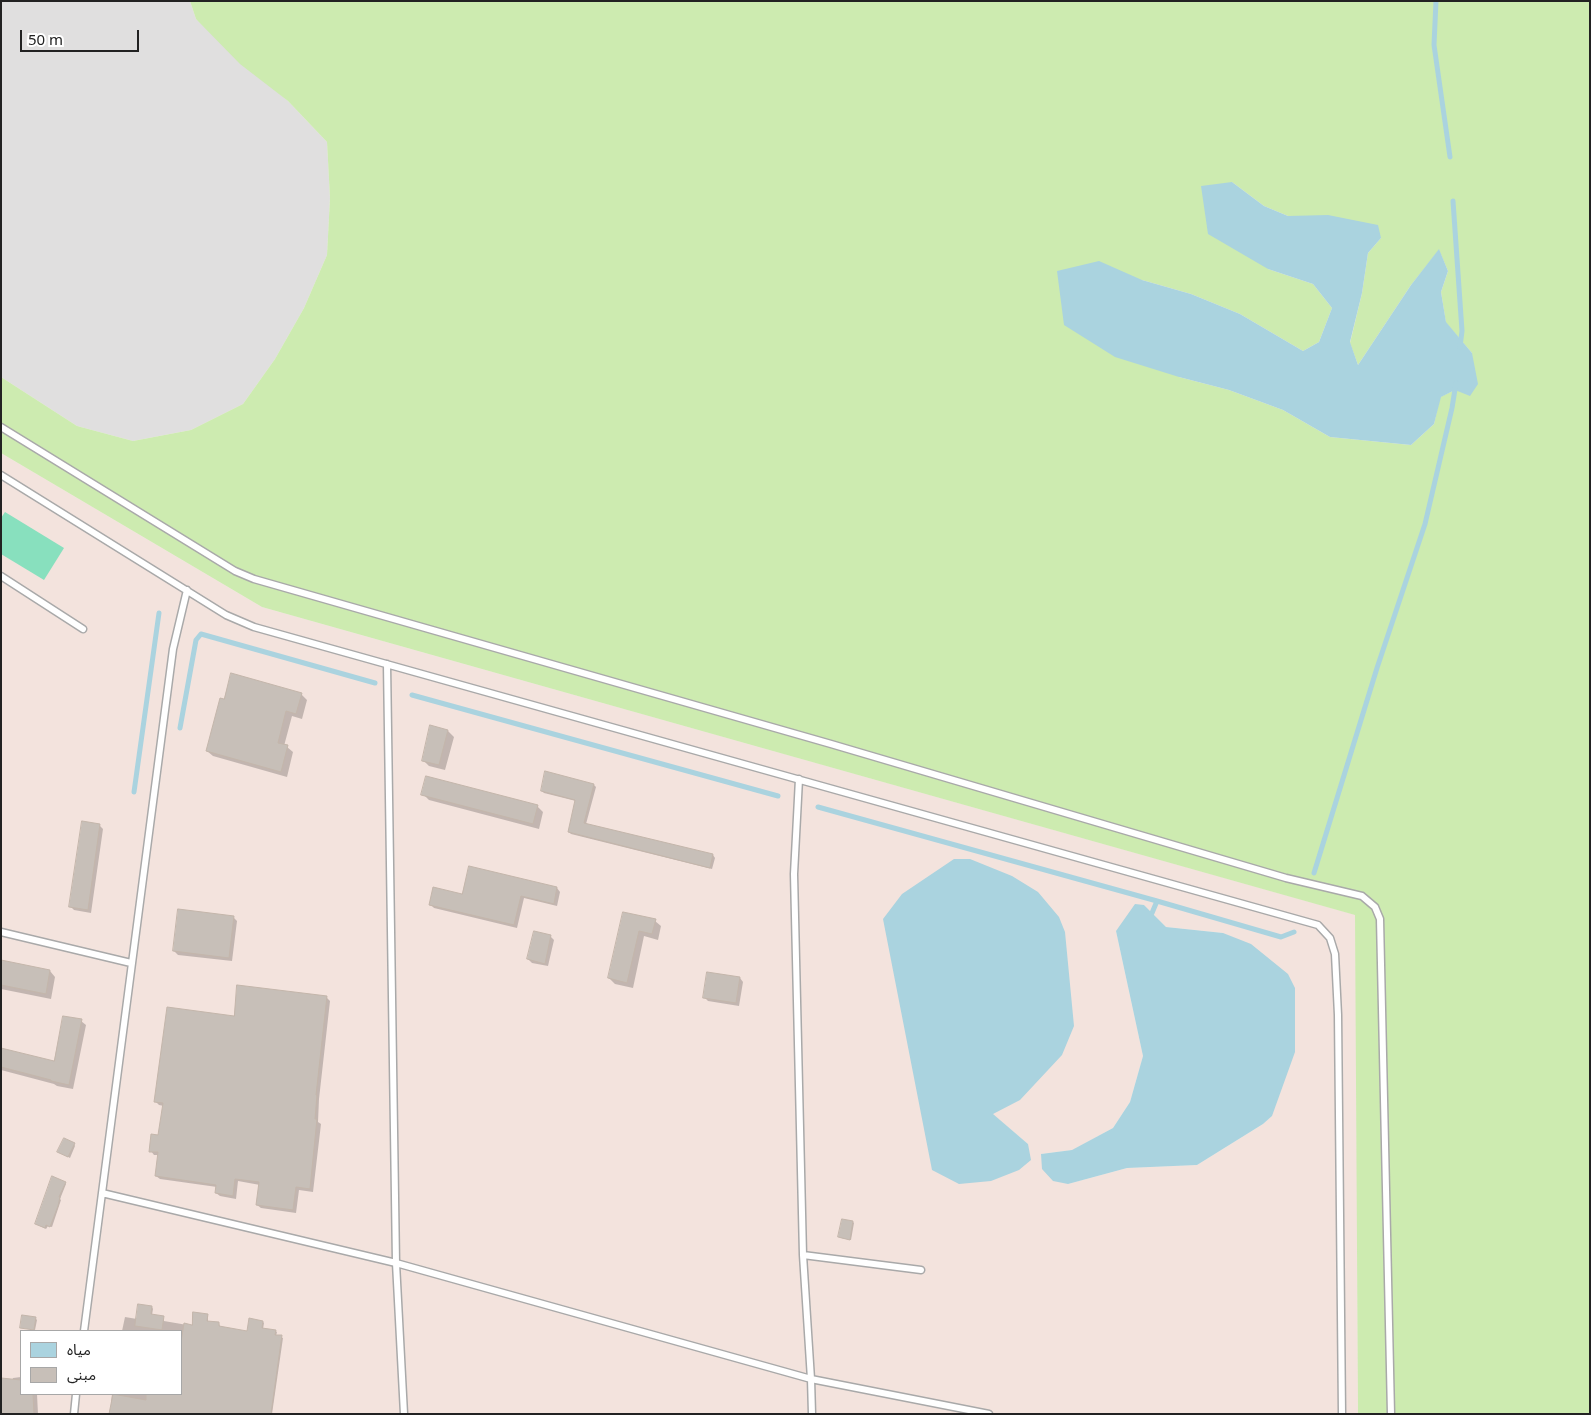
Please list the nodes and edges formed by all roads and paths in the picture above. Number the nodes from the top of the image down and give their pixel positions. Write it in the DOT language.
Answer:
graph roads {
  1 [pos="1,427"];
  2 [pos="1,476"];
  3 [pos="1,576"];
  4 [pos="187,590"];
  5 [pos="83,629"];
  6 [pos="387,664"];
  7 [pos="799,779"];
  8 [pos="1,932"];
  9 [pos="131,963"];
  10 [pos="102,1193"];
  11 [pos="803,1255"];
  12 [pos="396,1263"];
  13 [pos="921,1270"];
  14 [pos="84,1330"];
  15 [pos="812,1378"];
  16 [pos="76,1395"];
  17 [pos="74,1414"];
  18 [pos="404,1414"];
  19 [pos="812,1414"];
  20 [pos="989,1414"];
  21 [pos="1342,1414"];
  22 [pos="1391,1414"];
  1 -- 22 [label="lane"];
  2 -- 4 [label="lane"];
  3 -- 5 [label="lane"];
  4 -- 6 [label="lane"];
  4 -- 9 [label="lane"];
  6 -- 7 [label="lane"];
  6 -- 12 [label="lane"];
  7 -- 11 [label="lane"];
  7 -- 21 [label="lane"];
  8 -- 9 [label="lane"];
  9 -- 10 [label="lane"];
  10 -- 12 [label="lane"];
  10 -- 14 [label="lane"];
  11 -- 13 [label="lane"];
  11 -- 15 [label="lane"];
  12 -- 15 [label="lane"];
  12 -- 18 [label="lane"];
  15 -- 19 [label="lane"];
  15 -- 20 [label="lane"];
  16 -- 17 [label="lane"];
}
